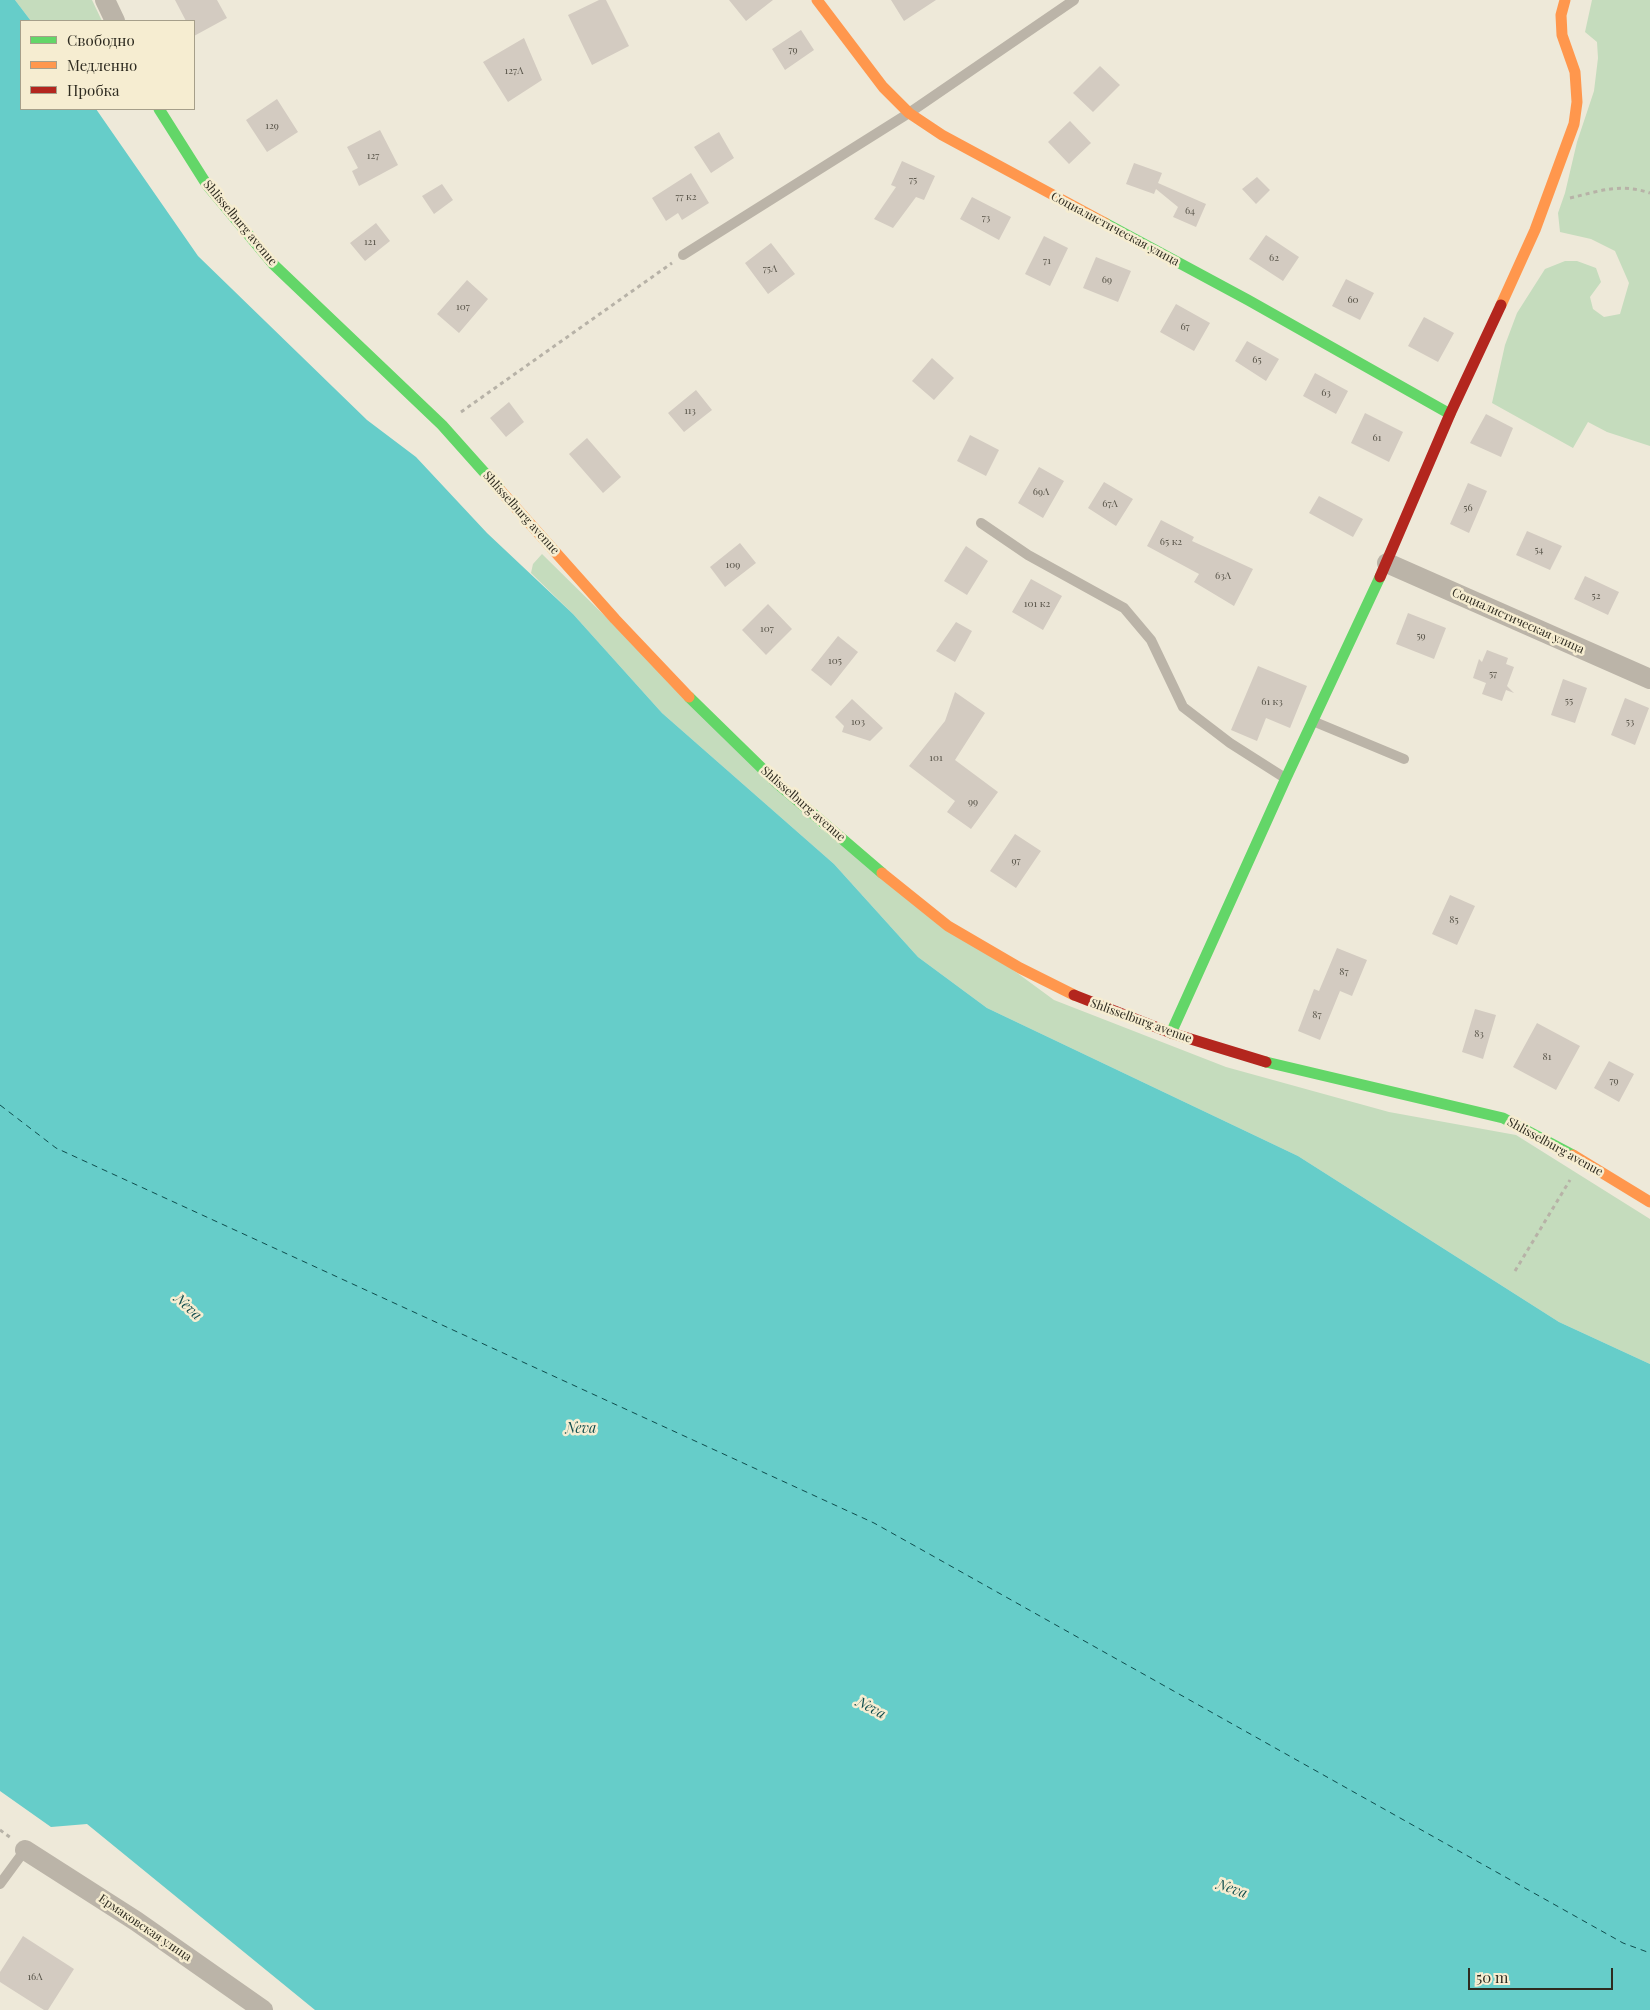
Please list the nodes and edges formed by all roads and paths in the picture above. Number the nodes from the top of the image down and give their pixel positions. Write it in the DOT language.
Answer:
graph roads {
  1 [pos="105,0"];
  2 [pos="818,0"];
  3 [pos="1074,0"];
  4 [pos="1565,0"];
  5 [pos="115,20"];
  6 [pos="160,110"];
  7 [pos="909,113"];
  8 [pos="1650,193"];
  9 [pos="1544,206"];
  10 [pos="683,255"];
  11 [pos="1450,414"];
  12 [pos="442,425"];
  13 [pos="981,522"];
  14 [pos="1387,563"];
  15 [pos="1650,679"];
  16 [pos="1312,721"];
  17 [pos="1404,759"];
  18 [pos="1286,778"];
  19 [pos="1171,1033"];
  20 [pos="1582,1160"];
  21 [pos="1650,1202"];
  22 [pos="1515,1271"];
  23 [pos="25,1850"];
  24 [pos="0,1884"];
  25 [pos="263,2010"];
  1 -- 5 [label="street"];
  2 -- 7 [label="street, Социалистическая улица"];
  3 -- 7 [label="lane"];
  4 -- 9 [label="street"];
  6 -- 12 [label="street, Shlisselburg avenue"];
  7 -- 10 [label="lane"];
  7 -- 11 [label="street, Социалистическая улица"];
  8 -- 9 [label="path"];
  9 -- 11 [label="street"];
  10 -- 12 [label="path"];
  11 -- 14 [label="street"];
  12 -- 19 [label="street, Shlisselburg avenue"];
  13 -- 18 [label="lane"];
  14 -- 15 [label="street, Социалистическая улица"];
  14 -- 16 [label="street"];
  16 -- 17 [label="lane"];
  16 -- 18 [label="street"];
  18 -- 19 [label="street"];
  19 -- 20 [label="street, Shlisselburg avenue"];
  20 -- 21 [label="street, Shlisselburg avenue"];
  20 -- 22 [label="path"];
  23 -- 24 [label="lane"];
  23 -- 25 [label="street, Ермаковская улица"];
}
